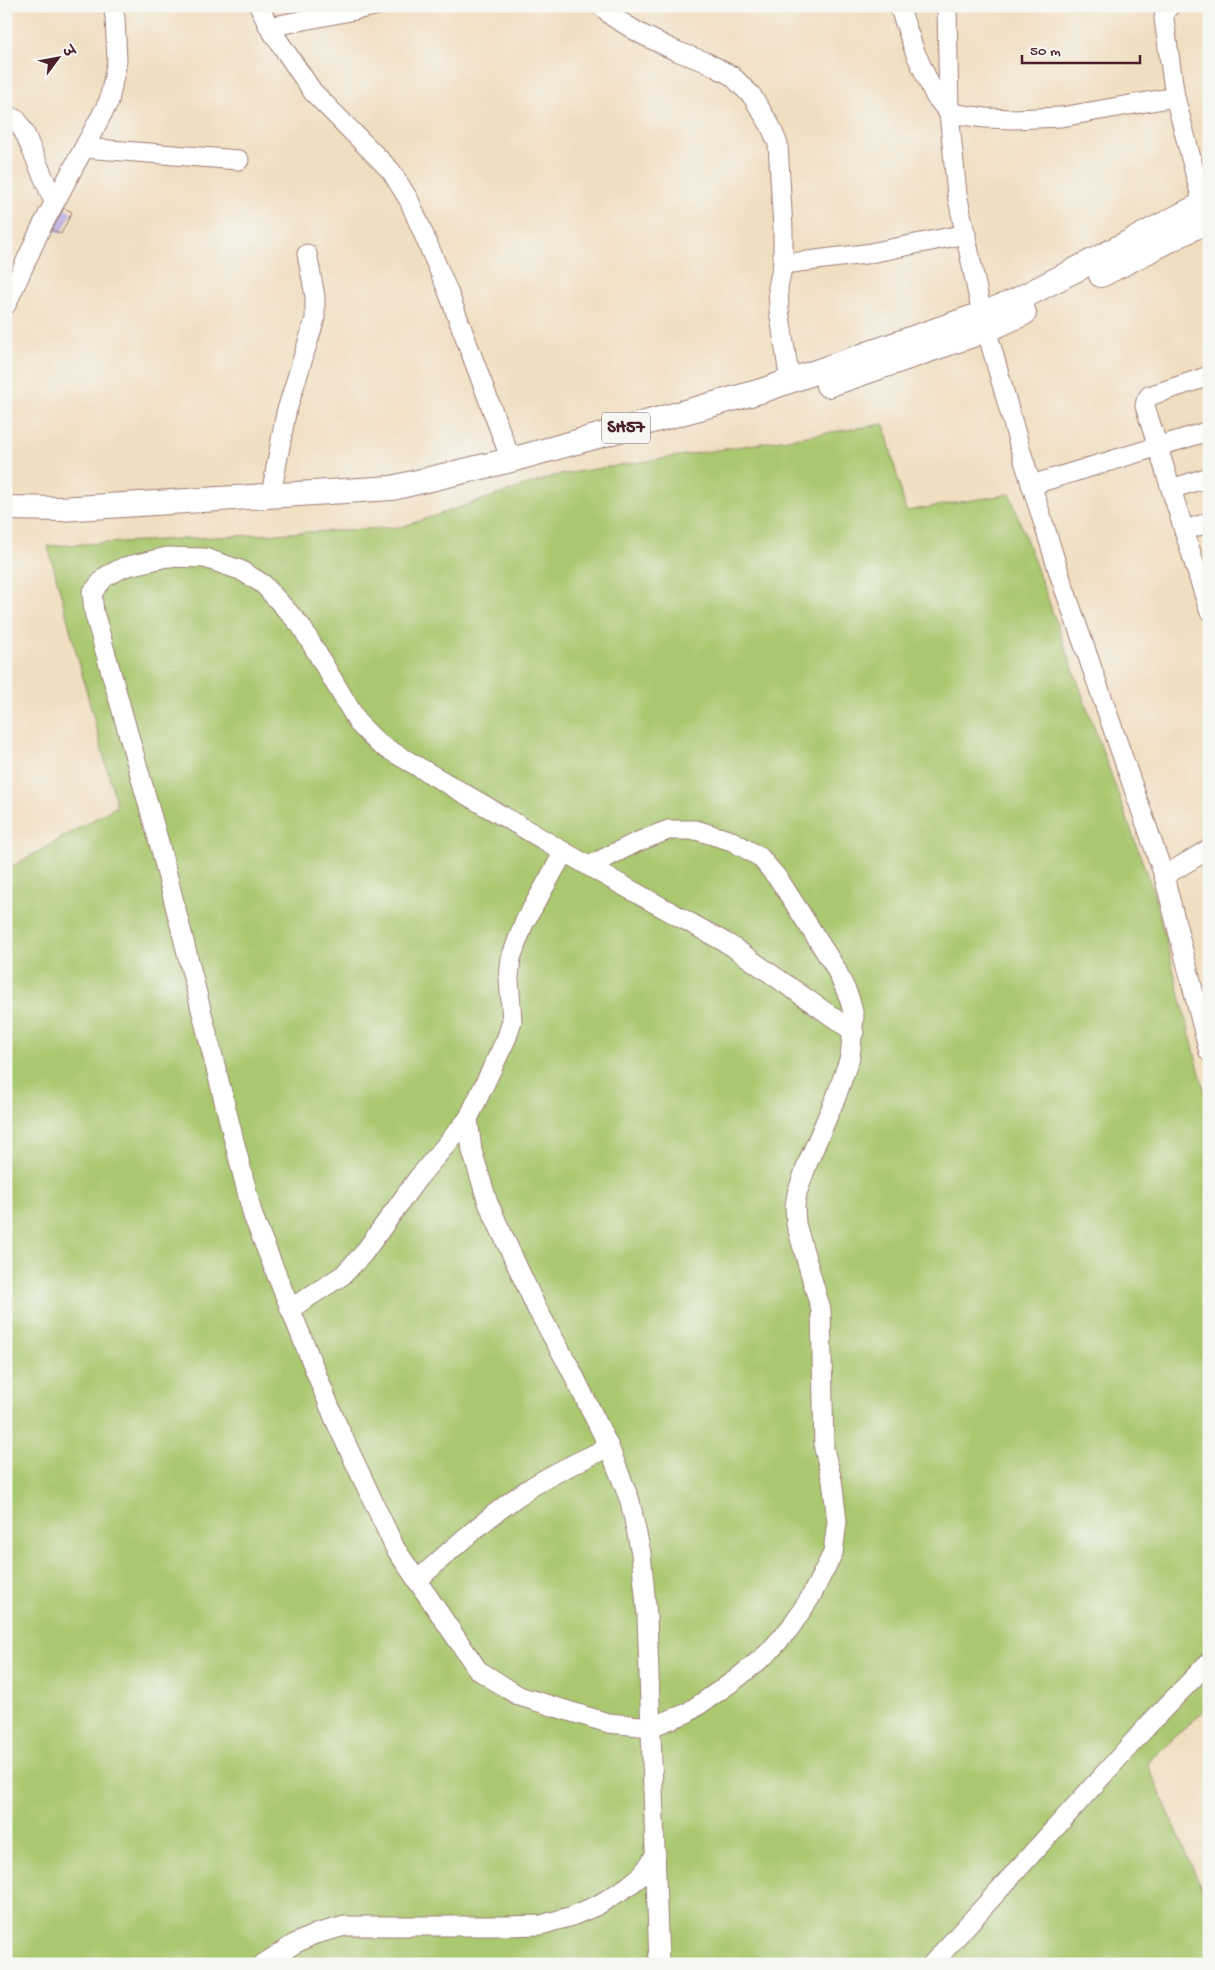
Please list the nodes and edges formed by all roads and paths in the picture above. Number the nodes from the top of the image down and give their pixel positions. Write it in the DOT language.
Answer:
graph roads {
  1 [pos="113,6"];
  2 [pos="259,6"];
  3 [pos="375,6"];
  4 [pos="602,6"];
  5 [pos="899,6"];
  6 [pos="947,6"];
  7 [pos="1170,6"];
  8 [pos="270,27"];
  9 [pos="1175,97"];
  10 [pos="950,113"];
  11 [pos="6,115"];
  12 [pos="84,148"];
  13 [pos="239,160"];
  14 [pos="54,202"];
  15 [pos="1207,208"];
  16 [pos="966,234"];
  17 [pos="307,254"];
  18 [pos="783,264"];
  19 [pos="6,305"];
  20 [pos="985,322"];
  21 [pos="1209,376"];
  22 [pos="790,382"];
  23 [pos="1209,431"];
  24 [pos="1157,447"];
  25 [pos="511,460"];
  26 [pos="1209,477"];
  27 [pos="1031,485"];
  28 [pos="1171,489"];
  29 [pos="271,495"];
  30 [pos="6,508"];
  31 [pos="6,521"];
  32 [pos="1209,522"];
  33 [pos="1184,531"];
  34 [pos="1204,580"];
  35 [pos="1209,610"];
  36 [pos="1209,850"];
  37 [pos="564,852"];
  38 [pos="589,866"];
  39 [pos="1164,876"];
  40 [pos="854,1032"];
  41 [pos="1209,1052"];
  42 [pos="468,1119"];
  43 [pos="290,1309"];
  44 [pos="609,1447"];
  45 [pos="417,1581"];
  46 [pos="1209,1662"];
  47 [pos="651,1727"];
  48 [pos="656,1854"];
  49 [pos="263,1964"];
  50 [pos="659,1964"];
  51 [pos="932,1964"];
  1 -- 12 [label="street"];
  2 -- 8 [label="street"];
  3 -- 8 [label="street"];
  4 -- 18 [label="street"];
  5 -- 10 [label="street"];
  6 -- 10 [label="street"];
  7 -- 9 [label="street"];
  8 -- 25 [label="street"];
  9 -- 10 [label="street"];
  9 -- 15 [label="street"];
  10 -- 16 [label="street"];
  11 -- 14 [label="street"];
  12 -- 13 [label="street"];
  12 -- 14 [label="street"];
  14 -- 19 [label="street"];
  15 -- 20 [label="main road, SH57"];
  16 -- 18 [label="street"];
  16 -- 20 [label="street"];
  17 -- 29 [label="street"];
  18 -- 22 [label="street"];
  20 -- 22 [label="main road, SH57"];
  20 -- 27 [label="street"];
  20 -- 31 [label="main road, SH57"];
  21 -- 24 [label="street"];
  22 -- 25 [label="main road, SH57"];
  23 -- 24 [label="street"];
  24 -- 27 [label="street"];
  24 -- 28 [label="street"];
  25 -- 29 [label="main road, SH57"];
  26 -- 28 [label="street"];
  27 -- 39 [label="street"];
  28 -- 33 [label="street"];
  29 -- 30 [label="main road, SH57"];
  32 -- 33 [label="street"];
  33 -- 34 [label="street"];
  34 -- 35 [label="street"];
  36 -- 39 [label="street"];
  37 -- 38 [label="street"];
  37 -- 42 [label="street"];
  37 -- 43 [label="street"];
  38 -- 40 [label="street"];
  38 -- 40 [label="street"];
  39 -- 41 [label="street"];
  40 -- 47 [label="street"];
  42 -- 43 [label="street"];
  42 -- 44 [label="street"];
  43 -- 45 [label="street"];
  44 -- 45 [label="street"];
  44 -- 47 [label="street"];
  45 -- 47 [label="street"];
  46 -- 51 [label="street"];
  47 -- 48 [label="street"];
  48 -- 49 [label="street"];
  48 -- 50 [label="street"];
}
